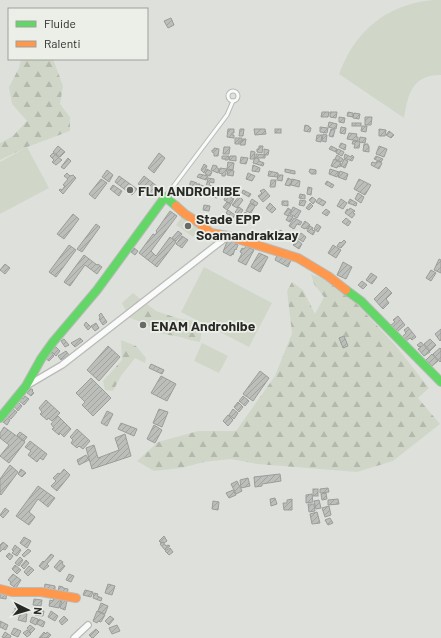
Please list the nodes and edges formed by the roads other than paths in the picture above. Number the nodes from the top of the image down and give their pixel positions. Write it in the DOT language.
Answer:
graph roads {
  1 [pos="233,101"];
  2 [pos="164,197"];
  3 [pos="228,236"];
  4 [pos="441,382"];
  5 [pos="26,386"];
  6 [pos="0,418"];
  7 [pos="0,589"];
  8 [pos="76,598"];
  9 [pos="88,625"];
  10 [pos="74,638"];
  1 -- 2 [label="lane"];
  2 -- 3 [label="street"];
  2 -- 5 [label="street"];
  3 -- 4 [label="street"];
  3 -- 5 [label="street"];
  5 -- 6 [label="street"];
  7 -- 8 [label="street"];
  9 -- 10 [label="street"];
}
